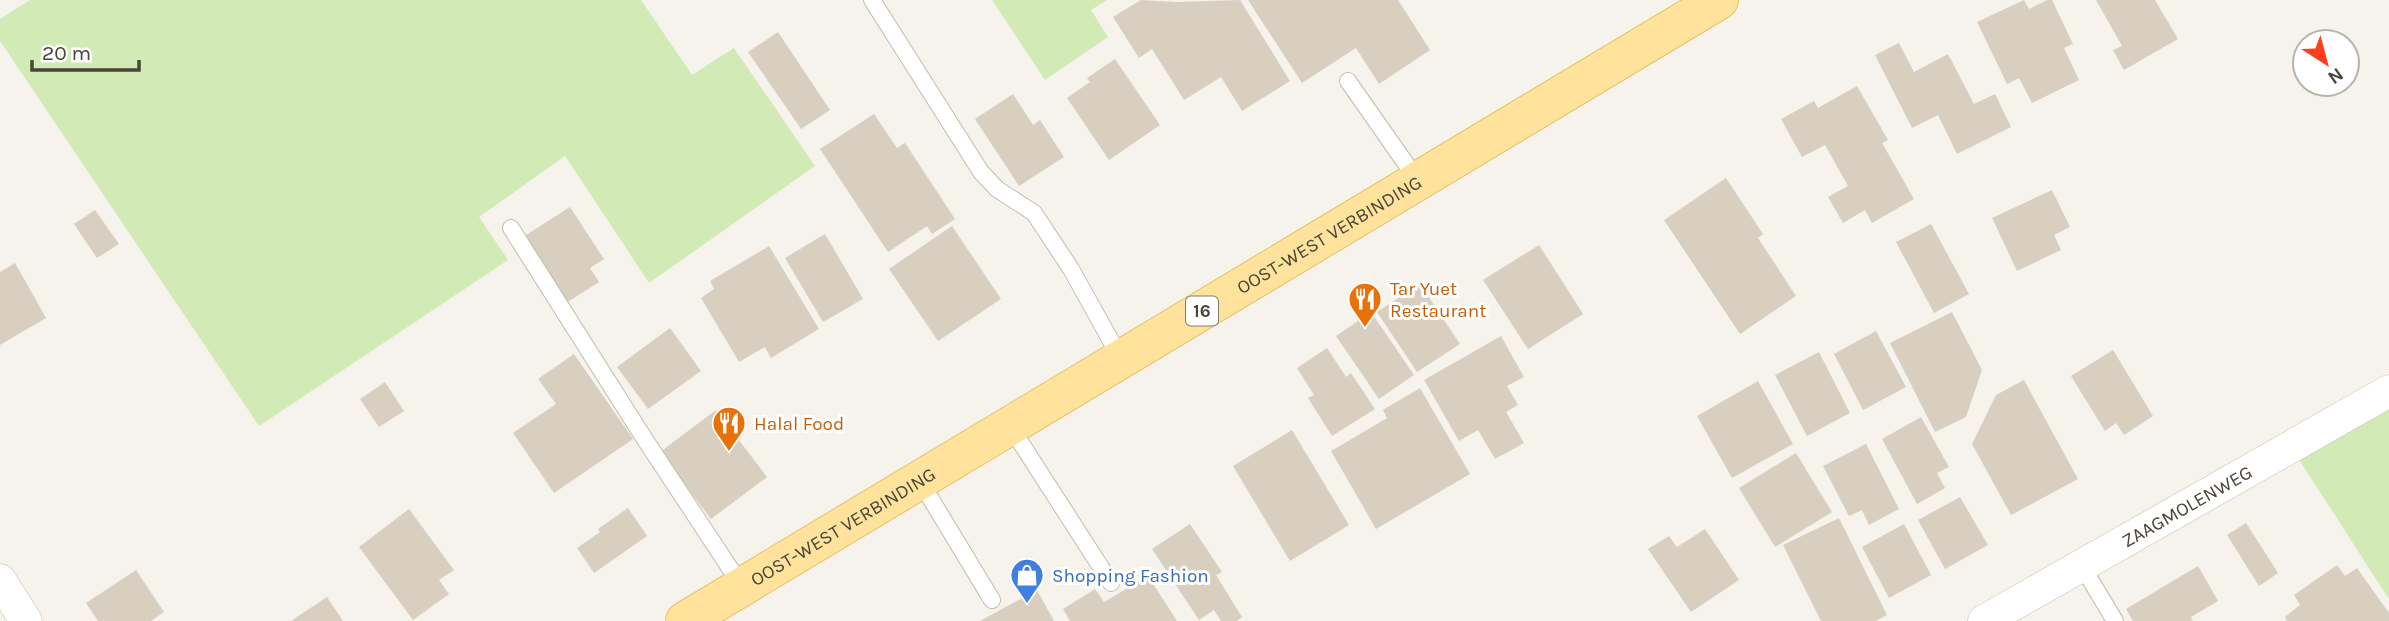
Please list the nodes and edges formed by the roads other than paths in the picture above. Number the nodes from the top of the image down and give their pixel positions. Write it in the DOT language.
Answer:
graph roads {
  1 [pos="872,0"];
  2 [pos="1719,0"];
  3 [pos="1348,81"];
  4 [pos="1418,181"];
  5 [pos="511,228"];
  6 [pos="1122,360"];
  7 [pos="2389,391"];
  8 [pos="1010,426"];
  9 [pos="920,481"];
  10 [pos="2082,566"];
  11 [pos="0,580"];
  12 [pos="1111,583"];
  13 [pos="743,588"];
  14 [pos="992,600"];
  15 [pos="691,619"];
  16 [pos="26,621"];
  17 [pos="1984,621"];
  18 [pos="2115,621"];
  1 -- 6 [label="lane"];
  2 -- 4 [label="main road, OOST-WEST VERBINDING / 16"];
  3 -- 4 [label="lane"];
  4 -- 6 [label="main road, OOST-WEST VERBINDING / 16"];
  5 -- 13 [label="lane"];
  6 -- 8 [label="main road, OOST-WEST VERBINDING / 16"];
  7 -- 10 [label="street, ZAAGMOLENWEG"];
  8 -- 9 [label="main road, OOST-WEST VERBINDING / 16"];
  8 -- 12 [label="lane"];
  9 -- 13 [label="main road, OOST-WEST VERBINDING / 16"];
  9 -- 14 [label="lane"];
  10 -- 17 [label="street, ZAAGMOLENWEG"];
  10 -- 18 [label="lane"];
  11 -- 16 [label="street"];
  13 -- 15 [label="main road, OOST-WEST VERBINDING / 16"];
}
